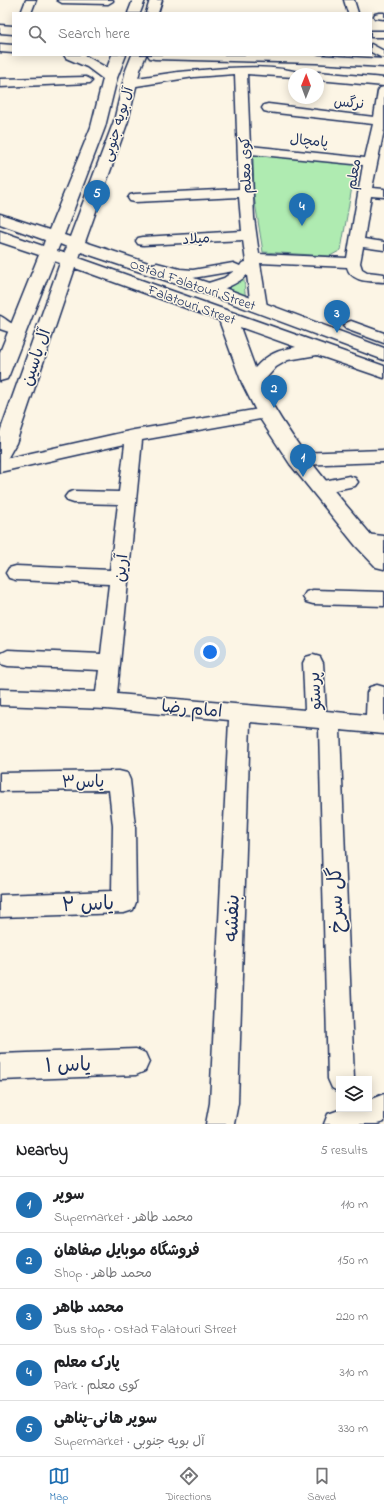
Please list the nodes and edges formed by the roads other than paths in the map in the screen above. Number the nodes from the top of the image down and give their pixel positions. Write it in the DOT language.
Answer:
graph roads {
  1 [pos="31,0"];
  2 [pos="62,0"];
  3 [pos="349,0"];
  4 [pos="108,1"];
  5 [pos="26,12"];
  6 [pos="353,12"];
  7 [pos="0,20"];
  8 [pos="12,20"];
  9 [pos="0,29"];
  10 [pos="12,30"];
  11 [pos="372,34"];
  12 [pos="384,34"];
  13 [pos="0,48"];
  14 [pos="372,48"];
  15 [pos="12,49"];
  16 [pos="372,55"];
  17 [pos="74,56"];
  18 [pos="119,56"];
  19 [pos="139,56"];
  20 [pos="177,56"];
  21 [pos="384,56"];
  22 [pos="384,63"];
  23 [pos="241,71"];
  24 [pos="288,74"];
  25 [pos="132,77"];
  26 [pos="324,77"];
  27 [pos="110,78"];
  28 [pos="86,81"];
  29 [pos="384,82"];
  30 [pos="0,83"];
  31 [pos="384,91"];
  32 [pos="383,107"];
  33 [pos="268,108"];
  34 [pos="380,121"];
  35 [pos="244,149"];
  36 [pos="379,149"];
  37 [pos="370,162"];
  38 [pos="81,169"];
  39 [pos="102,170"];
  40 [pos="366,192"];
  41 [pos="246,193"];
  42 [pos="384,193"];
  43 [pos="135,198"];
  44 [pos="66,206"];
  45 [pos="85,219"];
  46 [pos="2,228"];
  47 [pos="249,235"];
  48 [pos="143,241"];
  49 [pos="357,242"];
  50 [pos="51,244"];
  51 [pos="384,246"];
  52 [pos="73,252"];
  53 [pos="105,254"];
  54 [pos="252,258"];
  55 [pos="353,262"];
  56 [pos="233,267"];
  57 [pos="149,269"];
  58 [pos="107,273"];
  59 [pos="384,278"];
  60 [pos="35,283"];
  61 [pos="59,288"];
  62 [pos="207,288"];
  63 [pos="259,307"];
  64 [pos="25,310"];
  65 [pos="50,314"];
  66 [pos="227,317"];
  67 [pos="0,321"];
  68 [pos="351,326"];
  69 [pos="18,330"];
  70 [pos="384,338"];
  71 [pos="321,348"];
  72 [pos="384,354"];
  73 [pos="384,372"];
  74 [pos="0,375"];
  75 [pos="251,383"];
  76 [pos="266,413"];
  77 [pos="134,436"];
  78 [pos="3,449"];
  79 [pos="40,456"];
  80 [pos="384,456"];
  81 [pos="297,459"];
  82 [pos="0,466"];
  83 [pos="349,482"];
  84 [pos="320,488"];
  85 [pos="74,497"];
  86 [pos="127,498"];
  87 [pos="364,541"];
  88 [pos="384,543"];
  89 [pos="384,561"];
  90 [pos="16,573"];
  91 [pos="119,577"];
  92 [pos="313,597"];
  93 [pos="384,599"];
  94 [pos="8,658"];
  95 [pos="110,662"];
  96 [pos="313,663"];
  97 [pos="377,693"];
  98 [pos="0,697"];
  99 [pos="106,701"];
  100 [pos="240,712"];
  101 [pos="323,720"];
  102 [pos="380,725"];
  103 [pos="0,782"];
  104 [pos="124,826"];
  105 [pos="0,906"];
  106 [pos="136,1062"];
  107 [pos="0,1067"];
  108 [pos="341,1076"];
  109 [pos="384,1108"];
  110 [pos="341,1119"];
  111 [pos="220,1124"];
  1 -- 5 [label="street"];
  2 -- 4 [label="street"];
  3 -- 6 [label="street"];
  7 -- 8 [label="main road"];
  9 -- 10 [label="main road"];
  11 -- 12 [label="street"];
  13 -- 15 [label="main road"];
  14 -- 21 [label="street"];
  16 -- 21 [label="main road"];
  17 -- 27 [label="main road"];
  18 -- 27 [label="main road, آل بویه جنوبی"];
  19 -- 25 [label="main road, آل بویه جنوبی"];
  20 -- 22 [label="main road"];
  20 -- 25 [label="main road"];
  23 -- 24 [label="street"];
  23 -- 25 [label="street"];
  23 -- 35 [label="street, کوی معلم"];
  25 -- 39 [label="main road, آل بویه جنوبی"];
  26 -- 29 [label="street"];
  27 -- 38 [label="main road, آل بویه جنوبی"];
  28 -- 30 [label="street"];
  31 -- 32 [label="street, معلم"];
  32 -- 34 [label="street, معلم"];
  33 -- 34 [label="street, نرگس"];
  34 -- 36 [label="street, معلم"];
  35 -- 37 [label="street, پامچال"];
  35 -- 41 [label="street, کوی معلم"];
  36 -- 37 [label="street, معلم"];
  37 -- 40 [label="street, معلم"];
  38 -- 39 [label="main road"];
  38 -- 44 [label="main road, آل بویه جنوبی"];
  39 -- 45 [label="main road, آل بویه جنوبی"];
  40 -- 42 [label="street"];
  40 -- 49 [label="street, معلم"];
  41 -- 43 [label="street"];
  41 -- 47 [label="street, کوی معلم"];
  44 -- 46 [label="main road"];
  44 -- 50 [label="main road, آل بویه جنوبی"];
  45 -- 52 [label="main road, آل بویه جنوبی"];
  45 -- 53 [label="main road"];
  46 -- 50 [label="main road, Falatouri Street"];
  46 -- 60 [label="main road"];
  47 -- 48 [label="street, میلاد"];
  47 -- 54 [label="street, کوی معلم"];
  49 -- 51 [label="street"];
  49 -- 55 [label="street, معلم"];
  50 -- 52 [label="main road, Falatouri Street"];
  50 -- 60 [label="main road, آل یاسین"];
  52 -- 53 [label="main road, Ostad Falatouri Street"];
  52 -- 58 [label="main road, Falatouri Street"];
  52 -- 61 [label="main road, آل یاسین"];
  53 -- 57 [label="main road, Ostad Falatouri Street"];
  54 -- 55 [label="street"];
  54 -- 62 [label="street"];
  54 -- 63 [label="street, کوی معلم"];
  55 -- 59 [label="street"];
  56 -- 57 [label="street"];
  57 -- 62 [label="main road, Ostad Falatouri Street"];
  58 -- 61 [label="main road"];
  58 -- 66 [label="main road, Falatouri Street"];
  60 -- 64 [label="main road, آل یاسین"];
  61 -- 65 [label="main road, آل یاسین"];
  62 -- 63 [label="main road, Ostad Falatouri Street"];
  63 -- 72 [label="main road, Ostad Falatouri Street"];
  64 -- 65 [label="main road"];
  64 -- 69 [label="main road, آل یاسین"];
  65 -- 78 [label="main road, آل یاسین"];
  66 -- 71 [label="main road, Falatouri Street"];
  66 -- 75 [label="main road"];
  67 -- 69 [label="street"];
  68 -- 70 [label="street"];
  69 -- 74 [label="main road, آل یاسین"];
  71 -- 73 [label="main road, Falatouri Street"];
  71 -- 75 [label="main road"];
  75 -- 76 [label="main road"];
  76 -- 77 [label="street"];
  76 -- 81 [label="main road"];
  77 -- 79 [label="street"];
  77 -- 86 [label="street, آرین"];
  78 -- 79 [label="street"];
  79 -- 82 [label="street"];
  80 -- 81 [label="street"];
  81 -- 84 [label="main road"];
  83 -- 84 [label="street"];
  84 -- 87 [label="main road"];
  85 -- 86 [label="street"];
  86 -- 91 [label="street, آرین"];
  87 -- 88 [label="street"];
  87 -- 89 [label="main road"];
  90 -- 91 [label="street"];
  91 -- 95 [label="street, آرین"];
  92 -- 93 [label="street"];
  94 -- 95 [label="street"];
  95 -- 99 [label="street, آرین"];
  96 -- 101 [label="street, پرستو"];
  97 -- 102 [label="street"];
  98 -- 99 [label="street, امام رضا"];
  99 -- 100 [label="street, امام رضا"];
  100 -- 101 [label="street, امام رضا"];
  100 -- 111 [label="street, بنفشه"];
  101 -- 102 [label="street, امام رضا"];
  101 -- 108 [label="street, گل سرخ"];
  103 -- 104 [label="street, یاس۳"];
  104 -- 105 [label="street, یاس ۲"];
  106 -- 107 [label="street, یاس ۱"];
  109 -- 110 [label="street"];
}
